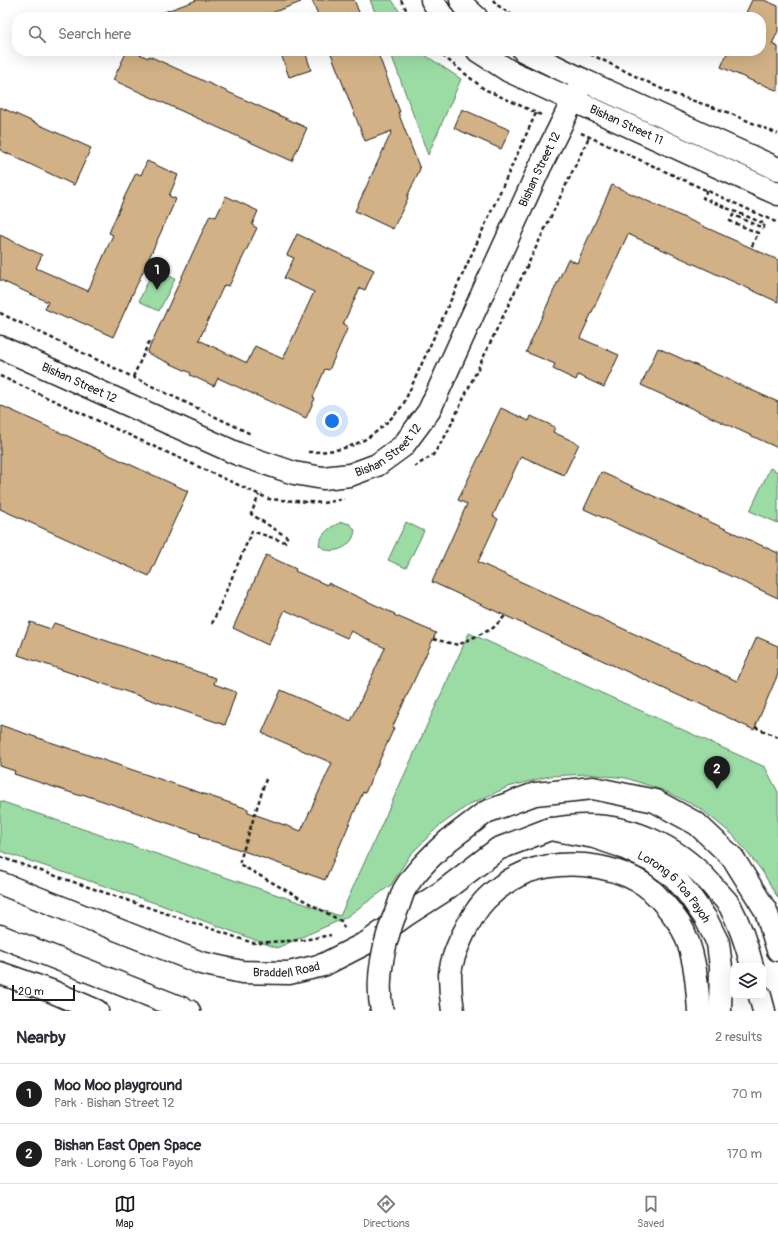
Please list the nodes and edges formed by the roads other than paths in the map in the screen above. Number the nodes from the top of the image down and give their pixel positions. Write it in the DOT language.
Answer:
graph roads {
  1 [pos="432,0"];
  2 [pos="461,0"];
  3 [pos="440,12"];
  4 [pos="470,12"];
  5 [pos="486,56"];
  6 [pos="534,56"];
  7 [pos="583,80"];
  8 [pos="573,99"];
  9 [pos="778,169"];
  10 [pos="778,194"];
  11 [pos="0,347"];
  12 [pos="550,829"];
  13 [pos="0,883"];
  14 [pos="0,936"];
  15 [pos="778,950"];
  16 [pos="751,963"];
  17 [pos="0,973"];
  18 [pos="761,999"];
  19 [pos="97,1011"];
  20 [pos="189,1011"];
  21 [pos="382,1011"];
  22 [pos="453,1011"];
  23 [pos="699,1011"];
  24 [pos="720,1011"];
  25 [pos="764,1011"];
  1 -- 3 [label="main road"];
  2 -- 4 [label="main road"];
  5 -- 8 [label="main road, Bishan Street 11"];
  6 -- 7 [label="main road, Bishan Street 11"];
  7 -- 8 [label="main road, Bishan Street 12"];
  7 -- 9 [label="main road, Bishan Street 11"];
  8 -- 10 [label="main road, Bishan Street 11"];
  8 -- 11 [label="main road, Bishan Street 12"];
  12 -- 13 [label="main road, Braddell Road"];
  12 -- 16 [label="main road, Braddell Road"];
  12 -- 24 [label="main road, Lorong 6 Toa Payoh"];
  14 -- 20 [label="main road"];
  15 -- 21 [label="main road, bridge"];
  17 -- 19 [label="main road"];
  18 -- 25 [label="main road"];
  22 -- 23 [label="main road"];
}
